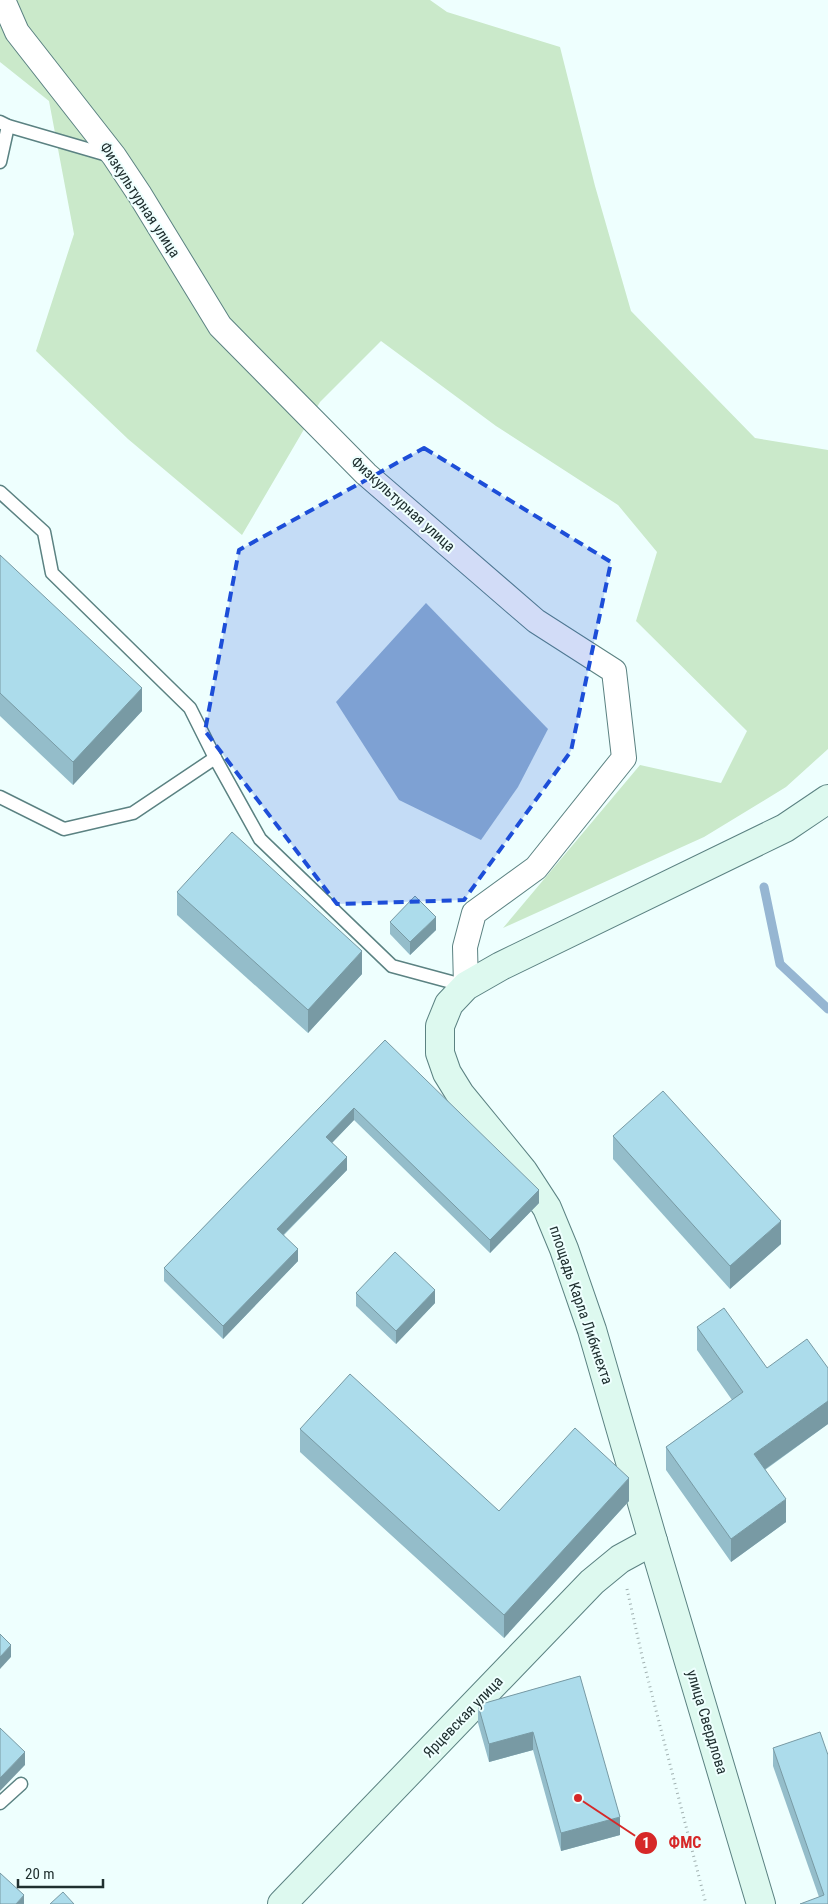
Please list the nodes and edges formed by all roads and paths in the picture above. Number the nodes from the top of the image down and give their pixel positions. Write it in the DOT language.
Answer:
graph roads {
  1 [pos="3,0"];
  2 [pos="4,124"];
  3 [pos="114,156"];
  4 [pos="0,162"];
  5 [pos="0,492"];
  6 [pos="215,758"];
  7 [pos="0,797"];
  8 [pos="828,798"];
  9 [pos="466,986"];
  10 [pos="653,1541"];
  11 [pos="620,1559"];
  12 [pos="21,1784"];
  13 [pos="0,1804"];
  14 [pos="282,1904"];
  15 [pos="706,1904"];
  16 [pos="761,1904"];
  1 -- 3 [label="street, Физкультурная улица"];
  2 -- 3 [label="lane"];
  2 -- 4 [label="lane"];
  3 -- 9 [label="street, Физкультурная улица"];
  5 -- 6 [label="lane"];
  6 -- 7 [label="lane"];
  6 -- 9 [label="lane"];
  8 -- 9 [label="main road, площадь Карла Либкнехта"];
  9 -- 10 [label="main road, площадь Карла Либкнехта"];
  10 -- 11 [label="main road, Ярцевская улица"];
  10 -- 16 [label="main road, улица Свердлова"];
  11 -- 14 [label="main road, Ярцевская улица"];
  11 -- 15 [label="path"];
  12 -- 13 [label="lane"];
}
